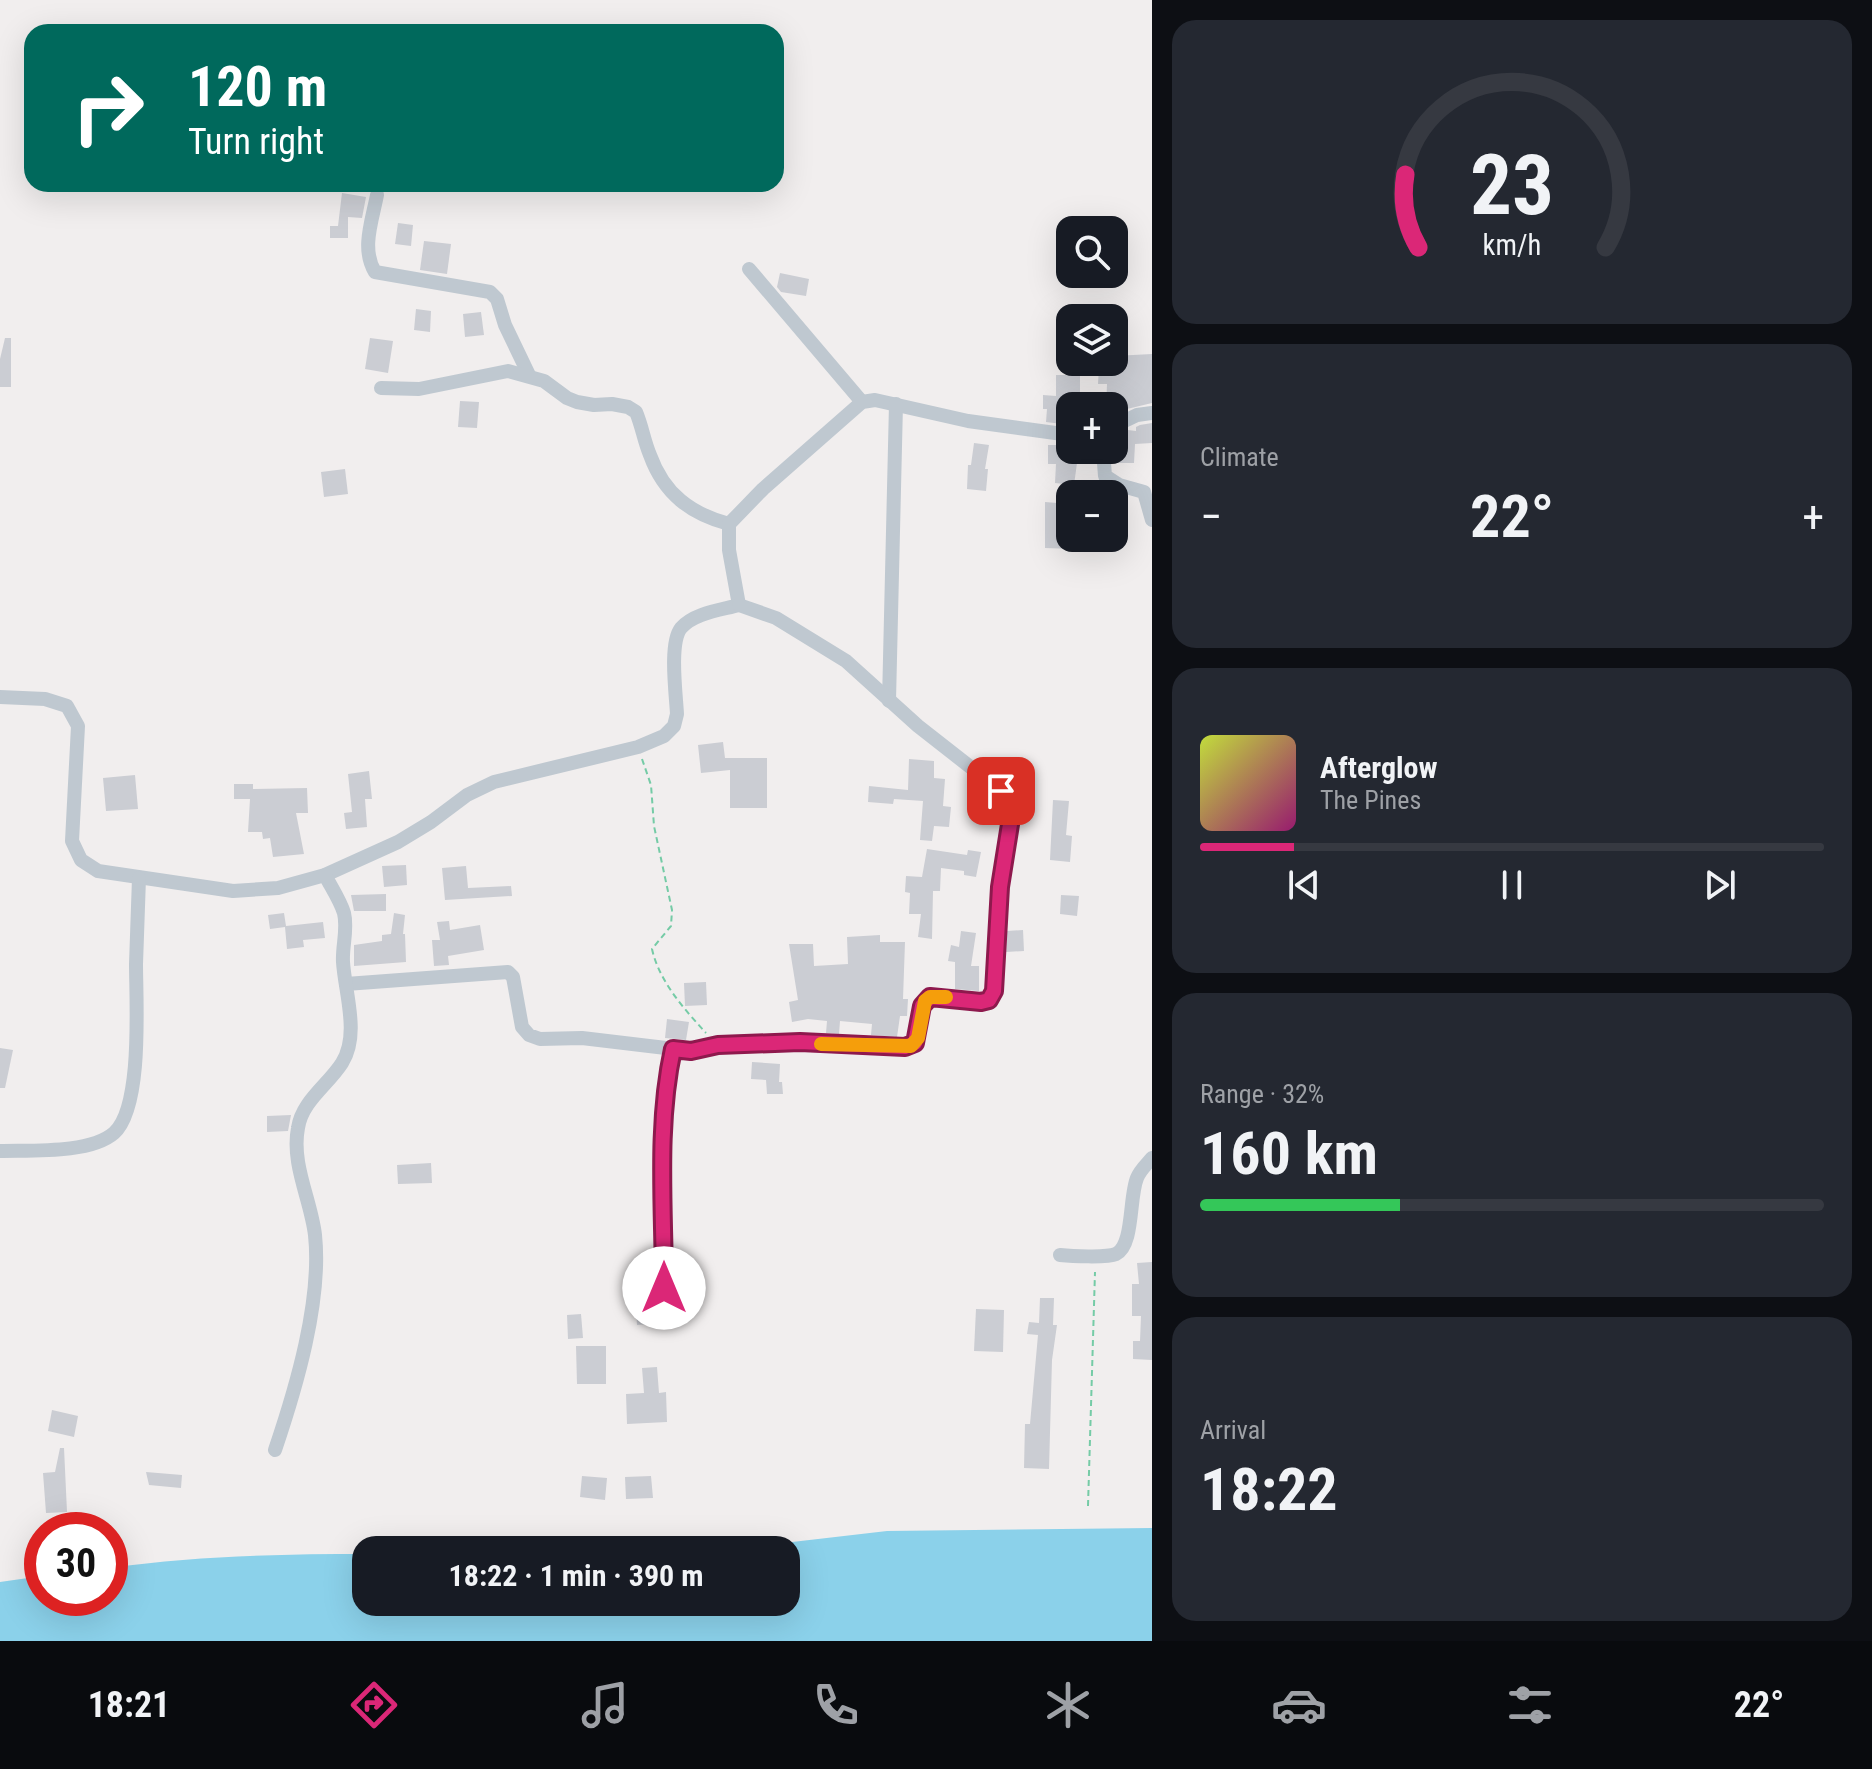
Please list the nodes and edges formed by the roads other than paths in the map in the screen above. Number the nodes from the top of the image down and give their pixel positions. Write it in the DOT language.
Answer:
graph roads {
  1 [pos="377,195"];
  2 [pos="749,269"];
  3 [pos="529,375"];
  4 [pos="381,388"];
  5 [pos="862,402"];
  6 [pos="896,404"];
  7 [pos="1152,413"];
  8 [pos="1128,419"];
  9 [pos="1056,433"];
  10 [pos="1104,464"];
  11 [pos="1152,520"];
  12 [pos="729,524"];
  13 [pos="739,605"];
  14 [pos="0,697"];
  15 [pos="889,701"];
  16 [pos="325,875"];
  17 [pos="139,878"];
  18 [pos="346,984"];
  19 [pos="673,1049"];
  20 [pos="0,1151"];
  21 [pos="1152,1158"];
  22 [pos="1060,1255"];
  23 [pos="664,1288"];
  24 [pos="275,1450"];
  1 -- 3 [label="street"];
  2 -- 5 [label="street"];
  3 -- 4 [label="street"];
  3 -- 12 [label="street"];
  5 -- 6 [label="street"];
  5 -- 12 [label="street"];
  6 -- 9 [label="street"];
  6 -- 15 [label="street"];
  7 -- 8 [label="street"];
  10 -- 11 [label="street"];
  12 -- 13 [label="street"];
  13 -- 15 [label="street"];
  13 -- 16 [label="street"];
  14 -- 17 [label="street"];
  15 -- 19 [label="street"];
  16 -- 17 [label="street"];
  16 -- 18 [label="street"];
  17 -- 20 [label="street"];
  18 -- 19 [label="street"];
  18 -- 24 [label="street"];
  19 -- 23 [label="street"];
  21 -- 22 [label="street"];
}
